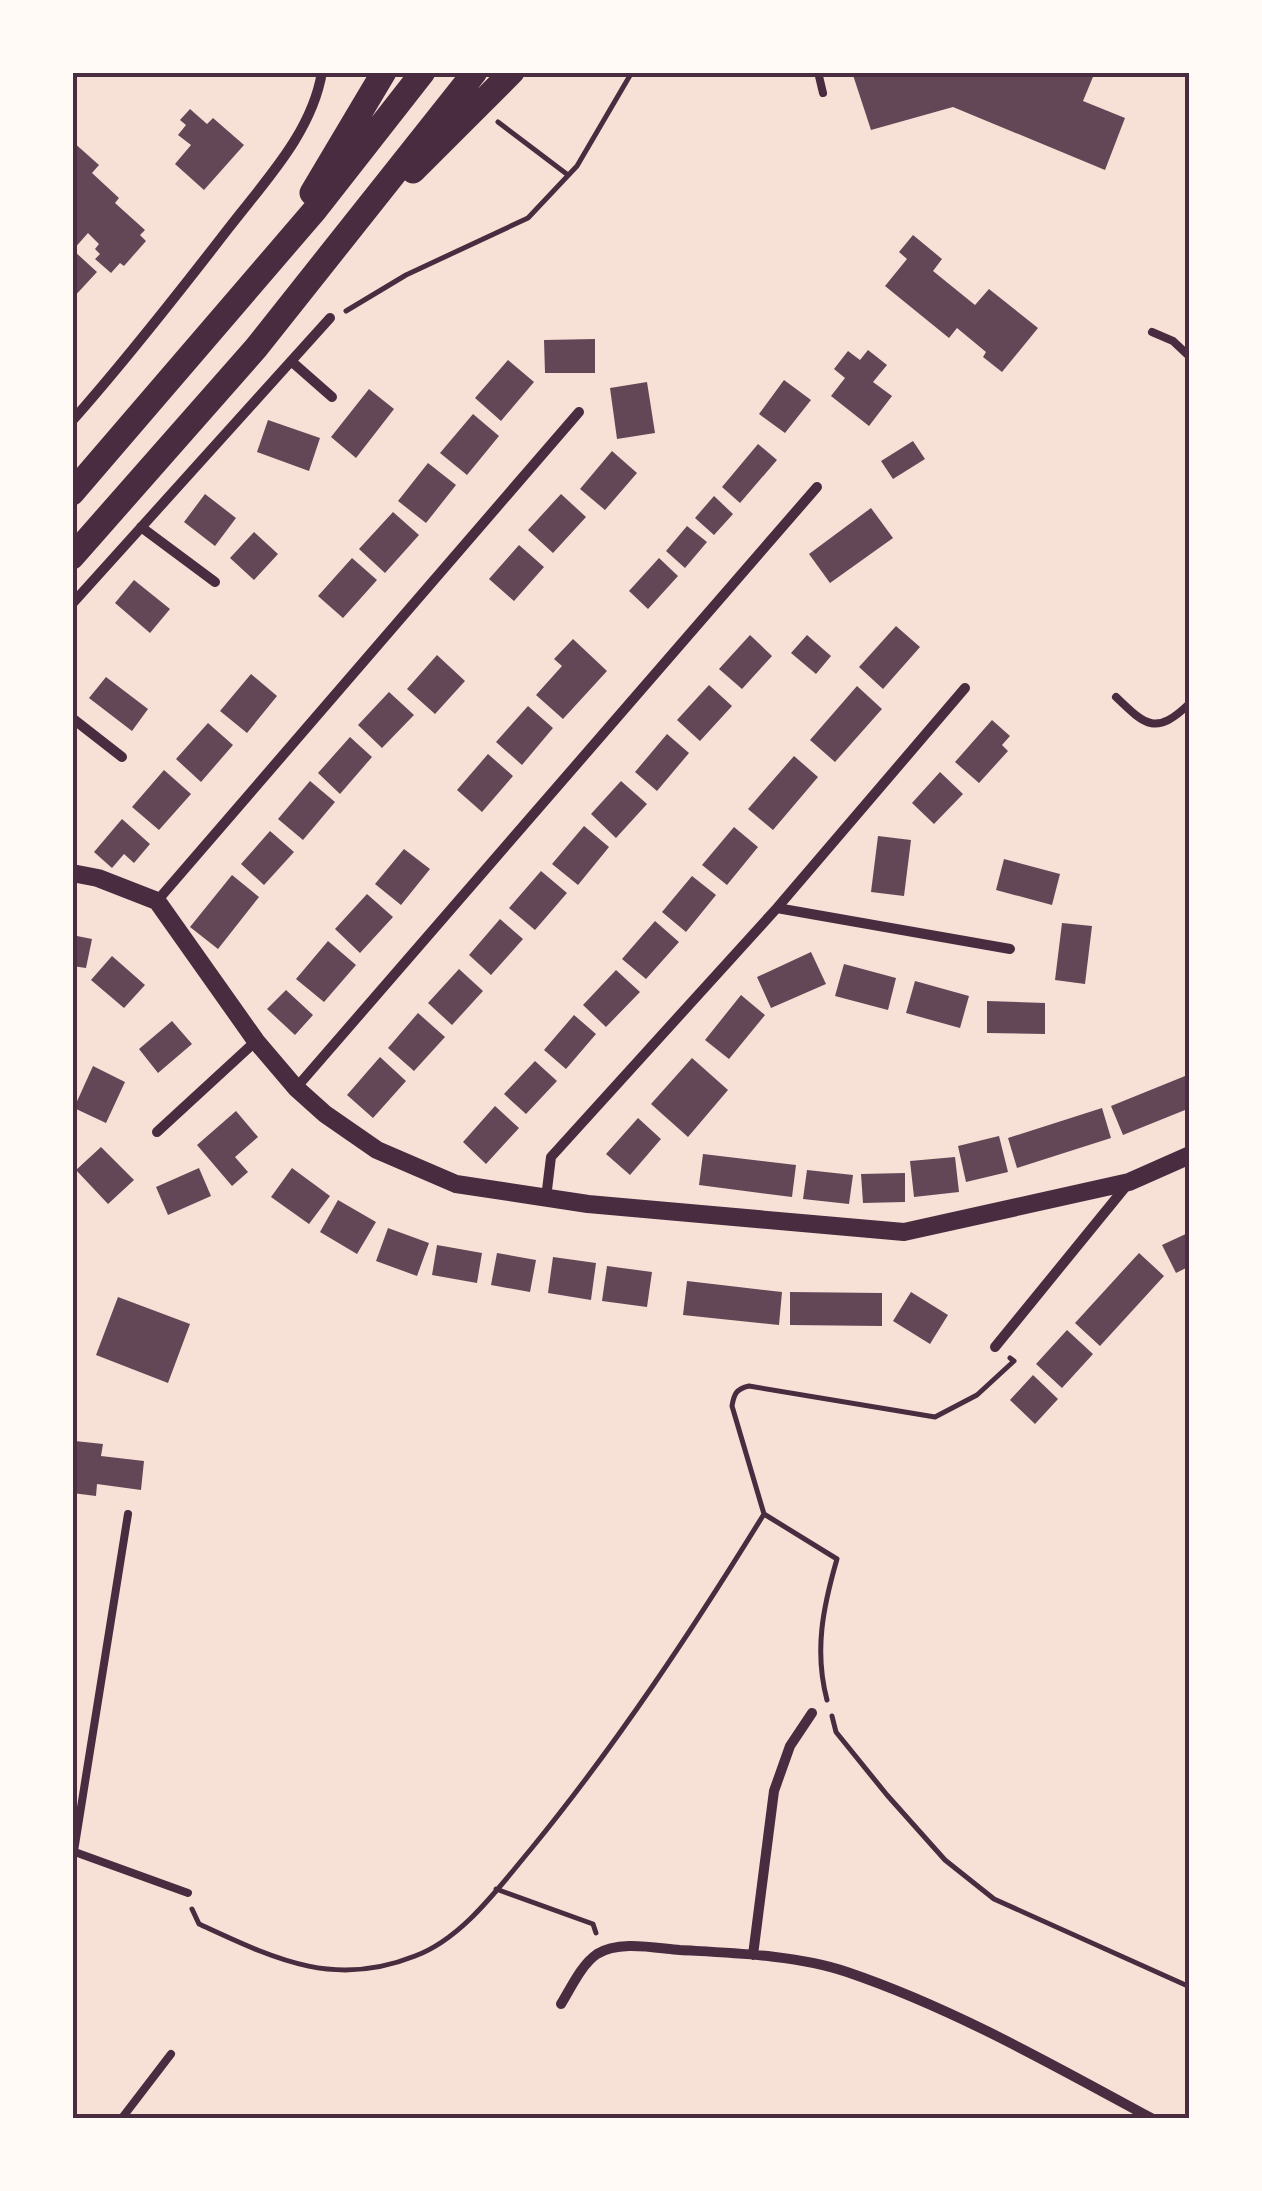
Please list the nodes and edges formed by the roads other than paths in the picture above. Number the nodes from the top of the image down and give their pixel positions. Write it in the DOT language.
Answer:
graph roads {
  1 [pos="322,72"];
  2 [pos="384,72"];
  3 [pos="423,72"];
  4 [pos="475,72"];
  5 [pos="512,72"];
  6 [pos="818,72"];
  7 [pos="823,93"];
  8 [pos="348,233"];
  9 [pos="274,257"];
  10 [pos="330,318"];
  11 [pos="1152,332"];
  12 [pos="1190,357"];
  13 [pos="291,361"];
  14 [pos="332,398"];
  15 [pos="579,412"];
  16 [pos="72,421"];
  17 [pos="818,487"];
  18 [pos="72,493"];
  19 [pos="141,528"];
  20 [pos="72,556"];
  21 [pos="215,582"];
  22 [pos="72,604"];
  23 [pos="964,688"];
  24 [pos="1116,697"];
  25 [pos="1190,704"];
  26 [pos="72,718"];
  27 [pos="122,757"];
  28 [pos="72,873"];
  29 [pos="156,901"];
  30 [pos="778,908"];
  31 [pos="1010,949"];
  32 [pos="256,1041"];
  33 [pos="296,1088"];
  34 [pos="156,1132"];
  35 [pos="1190,1155"];
  36 [pos="1129,1182"];
  37 [pos="546,1198"];
  38 [pos="995,1347"];
  39 [pos="128,1514"];
  40 [pos="812,1713"];
  41 [pos="73,1851"];
  42 [pos="188,1892"];
  43 [pos="753,1955"];
  44 [pos="561,2004"];
  45 [pos="171,2054"];
  46 [pos="122,2118"];
  47 [pos="1150,2118"];
  1 -- 16 [label="street"];
  2 -- 9 [label="highway"];
  3 -- 9 [label="highway"];
  4 -- 8 [label="highway"];
  5 -- 8 [label="highway"];
  6 -- 7 [label="lane"];
  8 -- 20 [label="highway"];
  9 -- 18 [label="highway"];
  10 -- 13 [label="street"];
  11 -- 12 [label="lane"];
  13 -- 14 [label="street"];
  13 -- 19 [label="street"];
  15 -- 29 [label="street"];
  17 -- 33 [label="street"];
  19 -- 21 [label="street"];
  19 -- 22 [label="street"];
  23 -- 30 [label="street"];
  24 -- 25 [label="lane"];
  26 -- 27 [label="street"];
  28 -- 29 [label="street"];
  29 -- 32 [label="street"];
  30 -- 31 [label="street"];
  30 -- 37 [label="street"];
  32 -- 33 [label="street"];
  32 -- 34 [label="street"];
  33 -- 37 [label="street"];
  35 -- 36 [label="street"];
  36 -- 37 [label="street"];
  36 -- 38 [label="street"];
  39 -- 41 [label="lane"];
  40 -- 43 [label="street"];
  41 -- 42 [label="lane"];
  43 -- 44 [label="street"];
  43 -- 47 [label="street"];
  45 -- 46 [label="lane"];
}
